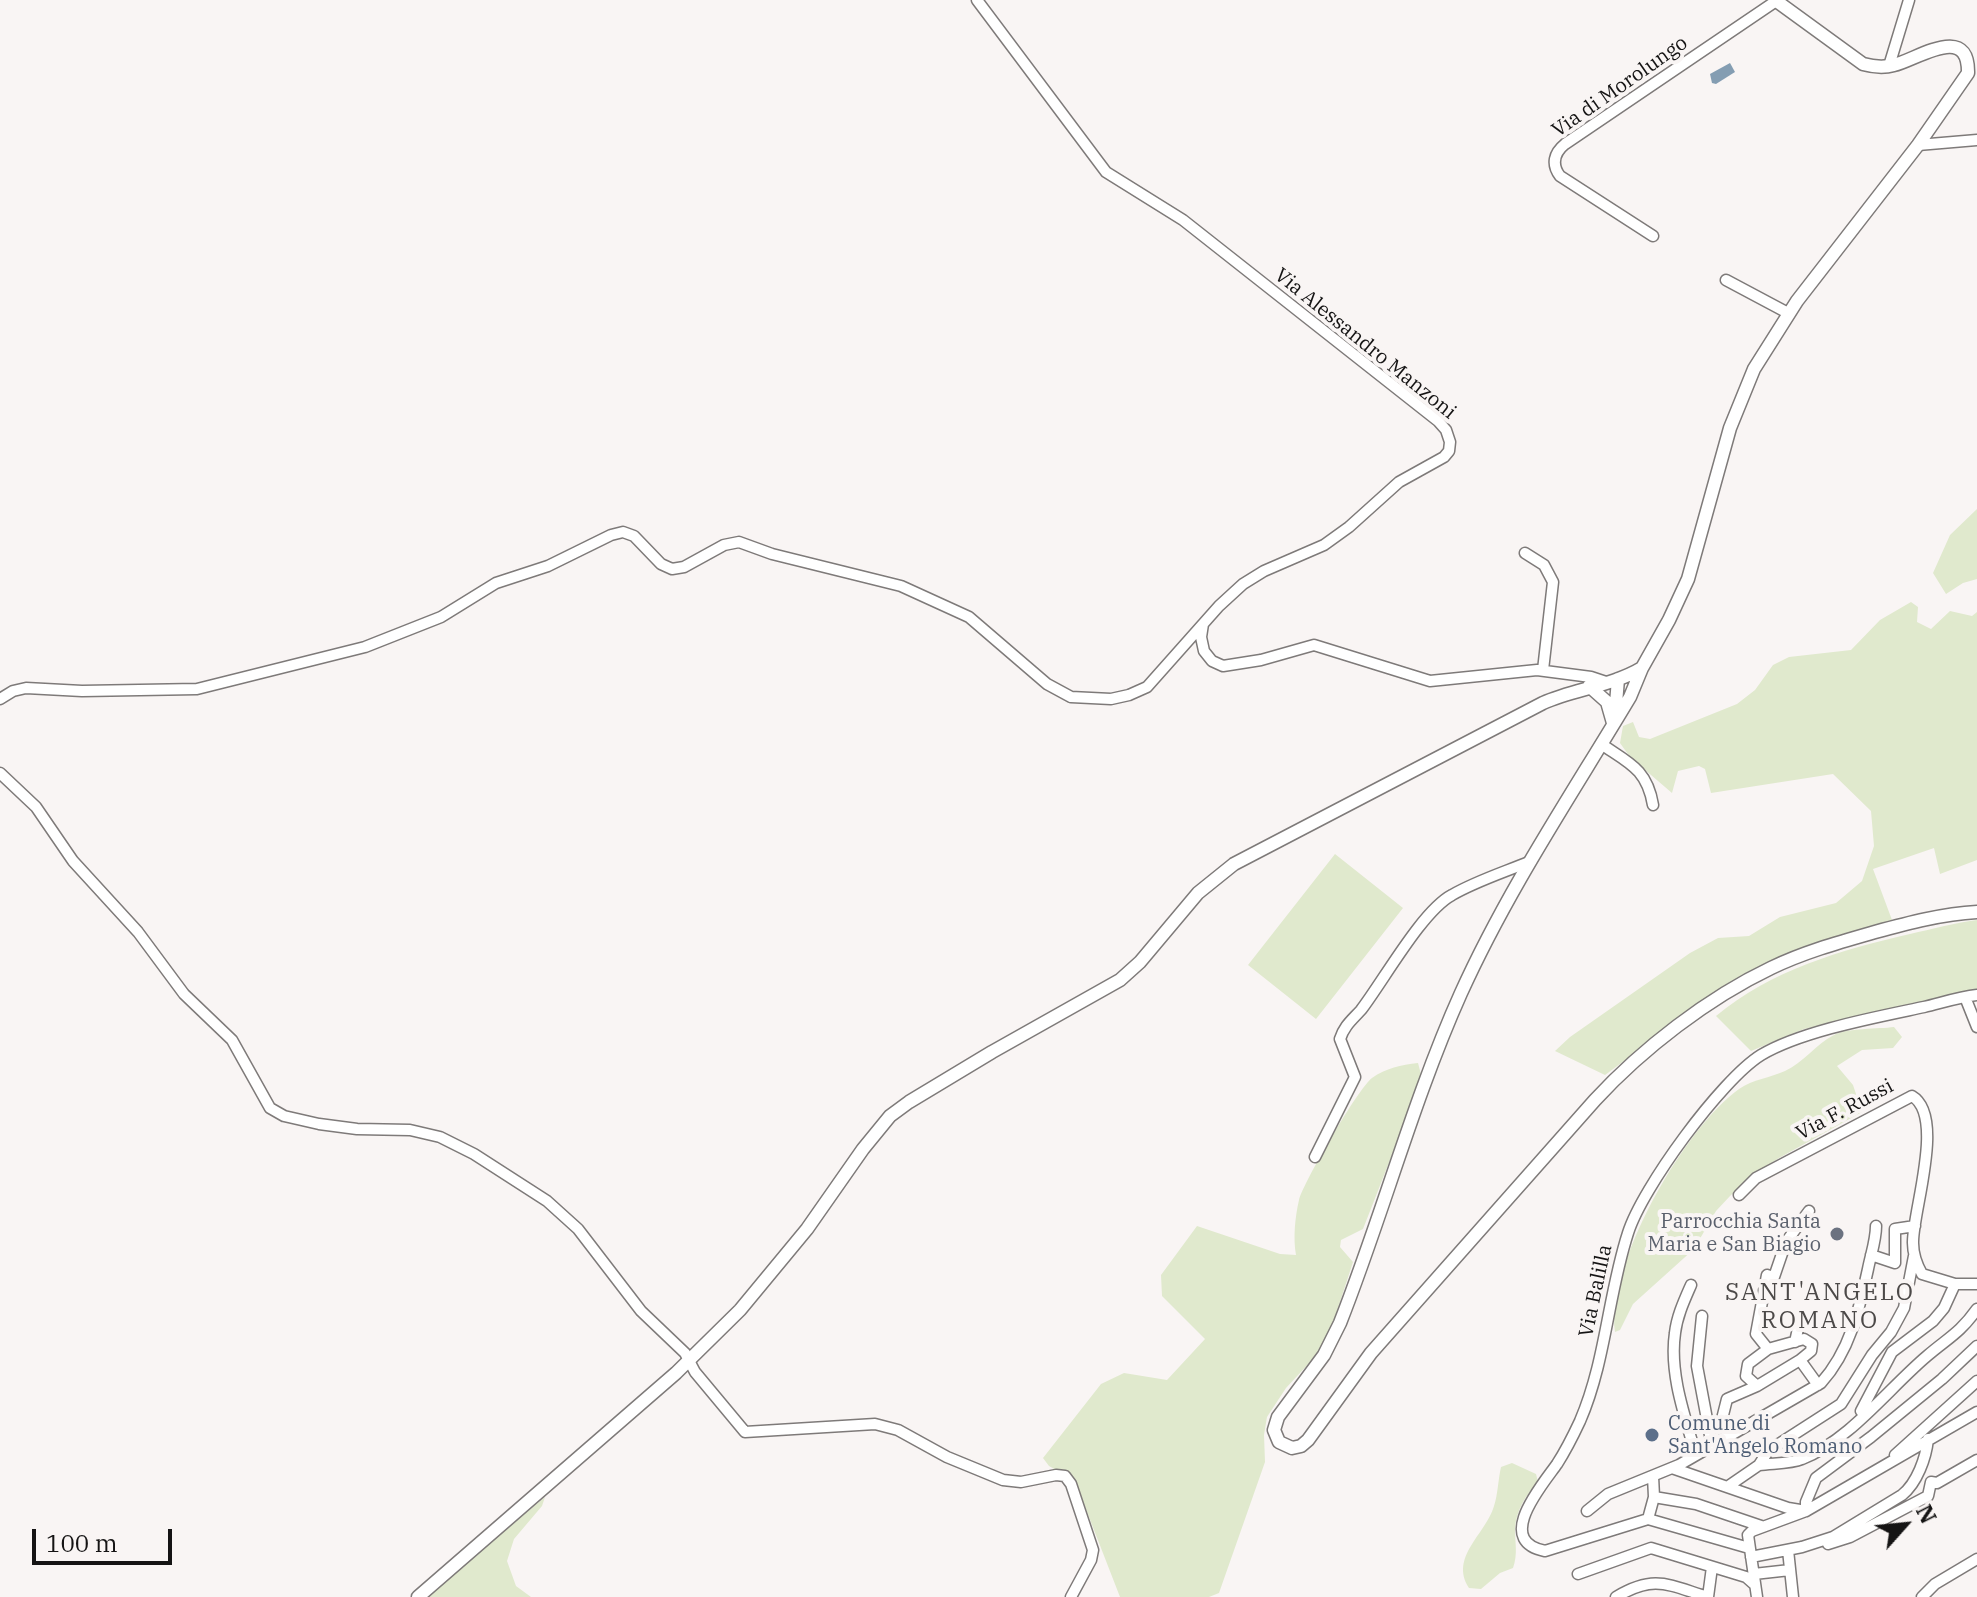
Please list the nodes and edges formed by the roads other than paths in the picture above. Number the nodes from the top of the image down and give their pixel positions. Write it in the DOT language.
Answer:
graph roads {
  1 [pos="977,0"];
  2 [pos="1909,0"];
  3 [pos="1776,1"];
  4 [pos="1889,66"];
  5 [pos="1977,140"];
  6 [pos="1918,145"];
  7 [pos="1653,236"];
  8 [pos="1726,280"];
  9 [pos="1788,313"];
  10 [pos="1525,553"];
  11 [pos="1203,624"];
  12 [pos="1642,668"];
  13 [pos="1543,670"];
  14 [pos="1612,681"];
  15 [pos="1589,686"];
  16 [pos="0,699"];
  17 [pos="1625,706"];
  18 [pos="1613,723"];
  19 [pos="1601,744"];
  20 [pos="0,773"];
  21 [pos="1653,805"];
  22 [pos="1533,860"];
  23 [pos="1977,912"];
  24 [pos="1971,996"];
  25 [pos="1977,1027"];
  26 [pos="1315,1157"];
  27 [pos="1739,1195"];
  28 [pos="1809,1211"];
  29 [pos="1876,1226"];
  30 [pos="1915,1226"];
  31 [pos="1914,1254"];
  32 [pos="1871,1255"];
  33 [pos="1955,1284"];
  34 [pos="1977,1284"];
  35 [pos="1691,1285"];
  36 [pos="1977,1309"];
  37 [pos="1702,1316"];
  38 [pos="1799,1324"];
  39 [pos="1795,1342"];
  40 [pos="1977,1346"];
  41 [pos="1768,1349"];
  42 [pos="1800,1360"];
  43 [pos="690,1361"];
  44 [pos="1977,1381"];
  45 [pos="1818,1385"];
  46 [pos="1757,1386"];
  47 [pos="1977,1412"];
  48 [pos="1850,1430"];
  49 [pos="1729,1437"];
  50 [pos="1928,1439"];
  51 [pos="1712,1446"];
  52 [pos="1696,1455"];
  53 [pos="1977,1460"];
  54 [pos="1890,1464"];
  55 [pos="1759,1465"];
  56 [pos="1672,1468"];
  57 [pos="1653,1476"];
  58 [pos="1727,1487"];
  59 [pos="1654,1497"];
  60 [pos="1587,1511"];
  61 [pos="1806,1511"];
  62 [pos="1648,1519"];
  63 [pos="1761,1526"];
  64 [pos="1750,1552"];
  65 [pos="1788,1554"];
  66 [pos="1977,1559"];
  67 [pos="1712,1567"];
  68 [pos="1790,1570"];
  69 [pos="1578,1574"];
  70 [pos="1754,1580"];
  71 [pos="418,1597"];
  72 [pos="1071,1597"];
  73 [pos="1616,1597"];
  74 [pos="1708,1597"];
  75 [pos="1757,1597"];
  76 [pos="1793,1597"];
  77 [pos="1922,1597"];
  1 -- 11 [label="street, Via Alessandro Manzoni"];
  2 -- 4 [label="street"];
  3 -- 4 [label="street"];
  3 -- 7 [label="street, Via di Morolungo"];
  4 -- 6 [label="street"];
  5 -- 6 [label="street"];
  6 -- 9 [label="street"];
  8 -- 9 [label="street"];
  9 -- 12 [label="street"];
  10 -- 13 [label="street"];
  11 -- 13 [label="street"];
  11 -- 16 [label="street, Via Alessandro Manzoni"];
  12 -- 14 [label="street"];
  12 -- 17 [label="street"];
  13 -- 14 [label="street"];
  14 -- 15 [label="street"];
  14 -- 17 [label="street"];
  14 -- 18 [label="street"];
  15 -- 18 [label="street"];
  15 -- 43 [label="street"];
  17 -- 18 [label="street"];
  18 -- 19 [label="street"];
  19 -- 21 [label="street"];
  19 -- 22 [label="street"];
  20 -- 43 [label="street"];
  22 -- 23 [label="street"];
  22 -- 26 [label="street"];
  24 -- 25 [label="street"];
  24 -- 62 [label="street, Via Balilla"];
  27 -- 30 [label="street, Via F. Russi"];
  28 -- 41 [label="street"];
  29 -- 32 [label="street"];
  30 -- 31 [label="street, Via F. Russi"];
  30 -- 32 [label="street"];
  31 -- 33 [label="street"];
  31 -- 55 [label="street, Via F. Russi"];
  32 -- 45 [label="street"];
  33 -- 34 [label="street"];
  33 -- 48 [label="street"];
  35 -- 52 [label="street"];
  36 -- 48 [label="street"];
  37 -- 51 [label="street"];
  38 -- 39 [label="street"];
  39 -- 41 [label="street"];
  39 -- 42 [label="street"];
  40 -- 61 [label="street"];
  41 -- 46 [label="street"];
  42 -- 45 [label="street"];
  42 -- 46 [label="street"];
  43 -- 71 [label="street"];
  43 -- 72 [label="street"];
  44 -- 54 [label="street"];
  45 -- 49 [label="street"];
  46 -- 49 [label="street"];
  47 -- 50 [label="street"];
  48 -- 55 [label="street"];
  49 -- 51 [label="street"];
  50 -- 54 [label="street"];
  50 -- 65 [label="street"];
  51 -- 52 [label="street"];
  52 -- 56 [label="street"];
  53 -- 65 [label="street"];
  54 -- 61 [label="street"];
  55 -- 58 [label="street, Via F. Russi"];
  56 -- 57 [label="street"];
  56 -- 58 [label="street"];
  57 -- 59 [label="street"];
  57 -- 60 [label="street"];
  58 -- 61 [label="street"];
  59 -- 62 [label="street"];
  59 -- 63 [label="street"];
  61 -- 63 [label="street"];
  62 -- 64 [label="street"];
  63 -- 64 [label="street"];
  64 -- 65 [label="street"];
  64 -- 70 [label="street"];
  65 -- 68 [label="street"];
  66 -- 77 [label="street"];
  67 -- 69 [label="street"];
  67 -- 70 [label="street"];
  67 -- 74 [label="street"];
  68 -- 70 [label="street"];
  68 -- 76 [label="street"];
  70 -- 75 [label="street"];
  73 -- 74 [label="street"];
}
